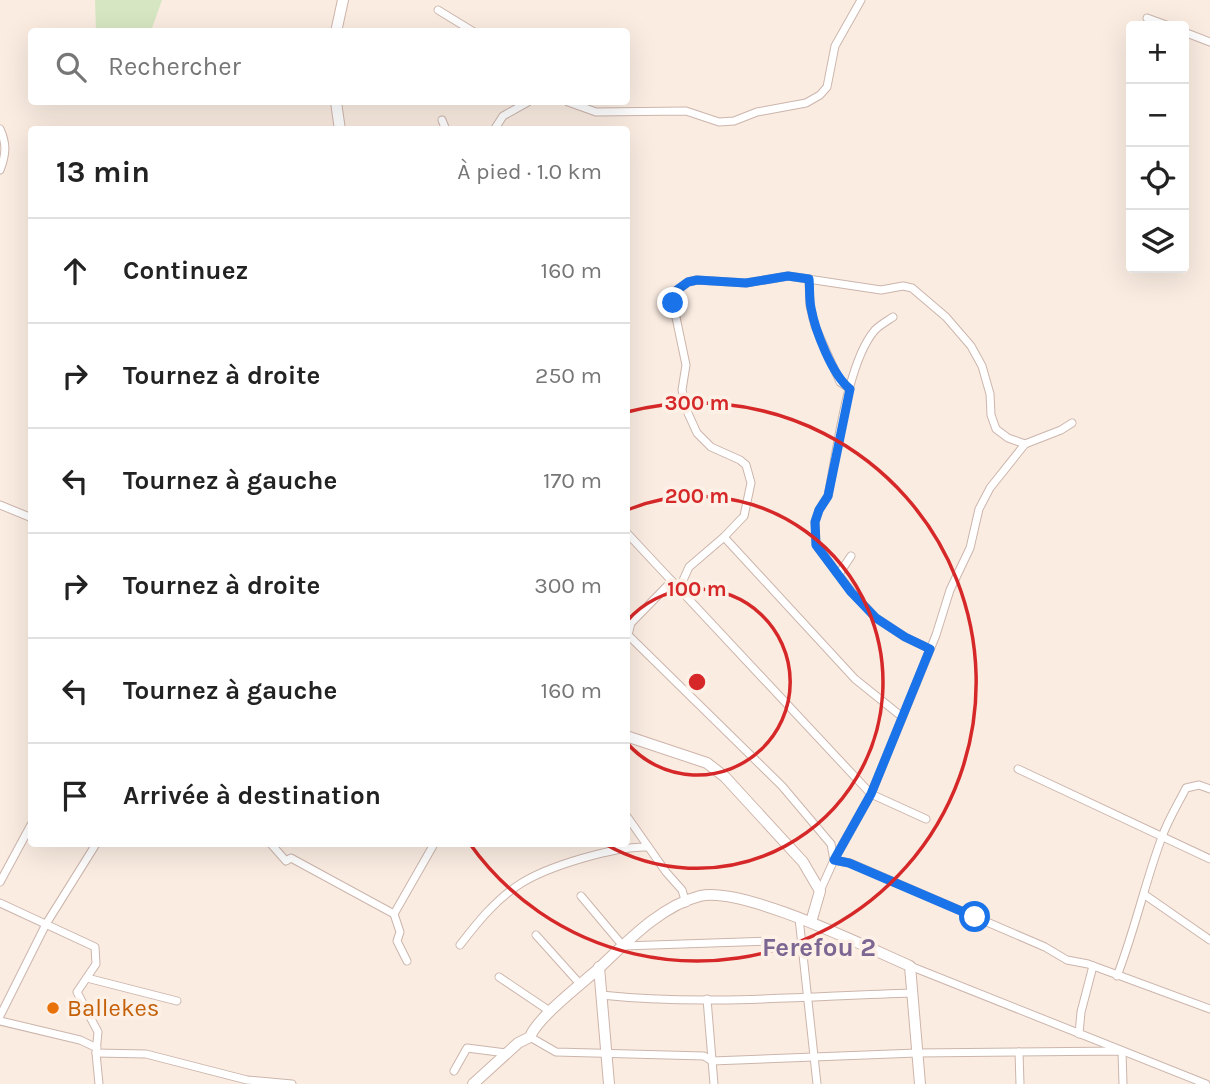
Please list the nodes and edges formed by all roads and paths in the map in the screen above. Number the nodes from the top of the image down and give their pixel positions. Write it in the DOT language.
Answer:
graph roads {
  1 [pos="342,0"];
  2 [pos="861,0"];
  3 [pos="438,10"];
  4 [pos="1147,18"];
  5 [pos="1155,21"];
  6 [pos="337,28"];
  7 [pos="467,28"];
  8 [pos="1189,34"];
  9 [pos="1210,42"];
  10 [pos="336,105"];
  11 [pos="523,105"];
  12 [pos="576,105"];
  13 [pos="442,120"];
  14 [pos="339,126"];
  15 [pos="444,126"];
  16 [pos="497,126"];
  17 [pos="0,129"];
  18 [pos="0,170"];
  19 [pos="809,279"];
  20 [pos="893,317"];
  21 [pos="850,389"];
  22 [pos="1072,423"];
  23 [pos="1025,444"];
  24 [pos="0,505"];
  25 [pos="28,516"];
  26 [pos="630,535"];
  27 [pos="724,537"];
  28 [pos="851,556"];
  29 [pos="839,574"];
  30 [pos="672,581"];
  31 [pos="680,587"];
  32 [pos="630,626"];
  33 [pos="630,637"];
  34 [pos="930,649"];
  35 [pos="901,716"];
  36 [pos="630,737"];
  37 [pos="1018,769"];
  38 [pos="1210,789"];
  39 [pos="871,794"];
  40 [pos="926,819"];
  41 [pos="630,821"];
  42 [pos="28,830"];
  43 [pos="1162,837"];
  44 [pos="94,847"];
  45 [pos="274,847"];
  46 [pos="432,847"];
  47 [pos="629,847"];
  48 [pos="630,847"];
  49 [pos="648,847"];
  50 [pos="1210,859"];
  51 [pos="834,860"];
  52 [pos="0,883"];
  53 [pos="820,891"];
  54 [pos="1144,895"];
  55 [pos="581,896"];
  56 [pos="0,903"];
  57 [pos="686,903"];
  58 [pos="394,914"];
  59 [pos="799,918"];
  60 [pos="811,922"];
  61 [pos="46,924"];
  62 [pos="536,935"];
  63 [pos="1210,940"];
  64 [pos="770,941"];
  65 [pos="460,946"];
  66 [pos="623,946"];
  67 [pos="407,961"];
  68 [pos="910,966"];
  69 [pos="1093,966"];
  70 [pos="599,967"];
  71 [pos="499,976"];
  72 [pos="1117,976"];
  73 [pos="87,978"];
  74 [pos="580,985"];
  75 [pos="912,993"];
  76 [pos="601,995"];
  77 [pos="808,996"];
  78 [pos="707,999"];
  79 [pos="177,1001"];
  80 [pos="1210,1009"];
  81 [pos="551,1012"];
  82 [pos="0,1018"];
  83 [pos="1079,1034"];
  84 [pos="530,1037"];
  85 [pos="97,1051"];
  86 [pos="1122,1051"];
  87 [pos="606,1052"];
  88 [pos="1019,1052"];
  89 [pos="506,1053"];
  90 [pos="917,1053"];
  91 [pos="815,1057"];
  92 [pos="712,1061"];
  93 [pos="454,1071"];
  94 [pos="99,1084"];
  95 [pos="292,1084"];
  96 [pos="473,1084"];
  97 [pos="609,1084"];
  98 [pos="714,1084"];
  99 [pos="817,1084"];
  100 [pos="920,1084"];
  101 [pos="1020,1084"];
  102 [pos="1123,1084"];
  103 [pos="1206,1084"];
  1 -- 6 [label="street"];
  2 -- 12 [label="street"];
  3 -- 7 [label="street"];
  4 -- 5 [label="street"];
  8 -- 9 [label="street"];
  10 -- 14 [label="street"];
  11 -- 16 [label="street"];
  13 -- 15 [label="street"];
  17 -- 18 [label="street"];
  19 -- 21 [label="street"];
  19 -- 23 [label="street"];
  19 -- 27 [label="street"];
  20 -- 21 [label="street"];
  21 -- 29 [label="street"];
  22 -- 23 [label="street"];
  23 -- 34 [label="street"];
  24 -- 25 [label="street"];
  26 -- 30 [label="street"];
  27 -- 31 [label="street"];
  27 -- 35 [label="street"];
  28 -- 29 [label="street"];
  29 -- 34 [label="street"];
  30 -- 31 [label="street"];
  30 -- 32 [label="street"];
  31 -- 39 [label="street"];
  33 -- 51 [label="street"];
  34 -- 35 [label="street"];
  35 -- 39 [label="street"];
  36 -- 53 [label="street"];
  37 -- 43 [label="street"];
  38 -- 43 [label="street"];
  39 -- 40 [label="street"];
  39 -- 51 [label="street"];
  41 -- 49 [label="street"];
  42 -- 52 [label="street"];
  43 -- 50 [label="street"];
  43 -- 54 [label="street"];
  44 -- 61 [label="street"];
  45 -- 58 [label="street"];
  46 -- 58 [label="street"];
  47 -- 65 [label="street"];
  48 -- 49 [label="street"];
  49 -- 57 [label="street"];
  51 -- 53 [label="street"];
  51 -- 69 [label="street"];
  53 -- 60 [label="street"];
  54 -- 63 [label="street"];
  54 -- 72 [label="street"];
  55 -- 66 [label="street"];
  56 -- 61 [label="street"];
  57 -- 59 [label="street"];
  57 -- 66 [label="street"];
  58 -- 67 [label="street"];
  59 -- 60 [label="street"];
  59 -- 77 [label="street"];
  60 -- 68 [label="street"];
  61 -- 73 [label="street"];
  61 -- 82 [label="street"];
  62 -- 74 [label="street"];
  64 -- 66 [label="street"];
  66 -- 70 [label="street"];
  68 -- 75 [label="street"];
  68 -- 83 [label="street"];
  69 -- 72 [label="street"];
  69 -- 83 [label="street"];
  70 -- 74 [label="street"];
  70 -- 76 [label="street"];
  71 -- 81 [label="street"];
  72 -- 80 [label="street"];
  73 -- 79 [label="street"];
  73 -- 85 [label="street"];
  74 -- 81 [label="street"];
  75 -- 77 [label="street"];
  75 -- 90 [label="street"];
  76 -- 78 [label="street"];
  76 -- 87 [label="street"];
  77 -- 78 [label="street"];
  77 -- 91 [label="street"];
  78 -- 92 [label="street"];
  81 -- 84 [label="street"];
  82 -- 85 [label="street"];
  83 -- 86 [label="street"];
  84 -- 87 [label="street"];
  84 -- 89 [label="street"];
  85 -- 94 [label="street"];
  85 -- 95 [label="street"];
  86 -- 88 [label="street"];
  86 -- 102 [label="street"];
  86 -- 103 [label="street"];
  87 -- 92 [label="street"];
  87 -- 97 [label="street"];
  88 -- 90 [label="street"];
  88 -- 101 [label="street"];
  89 -- 93 [label="street"];
  89 -- 96 [label="street"];
  90 -- 91 [label="street"];
  90 -- 100 [label="street"];
  91 -- 92 [label="street"];
  91 -- 99 [label="street"];
  92 -- 98 [label="street"];
}
